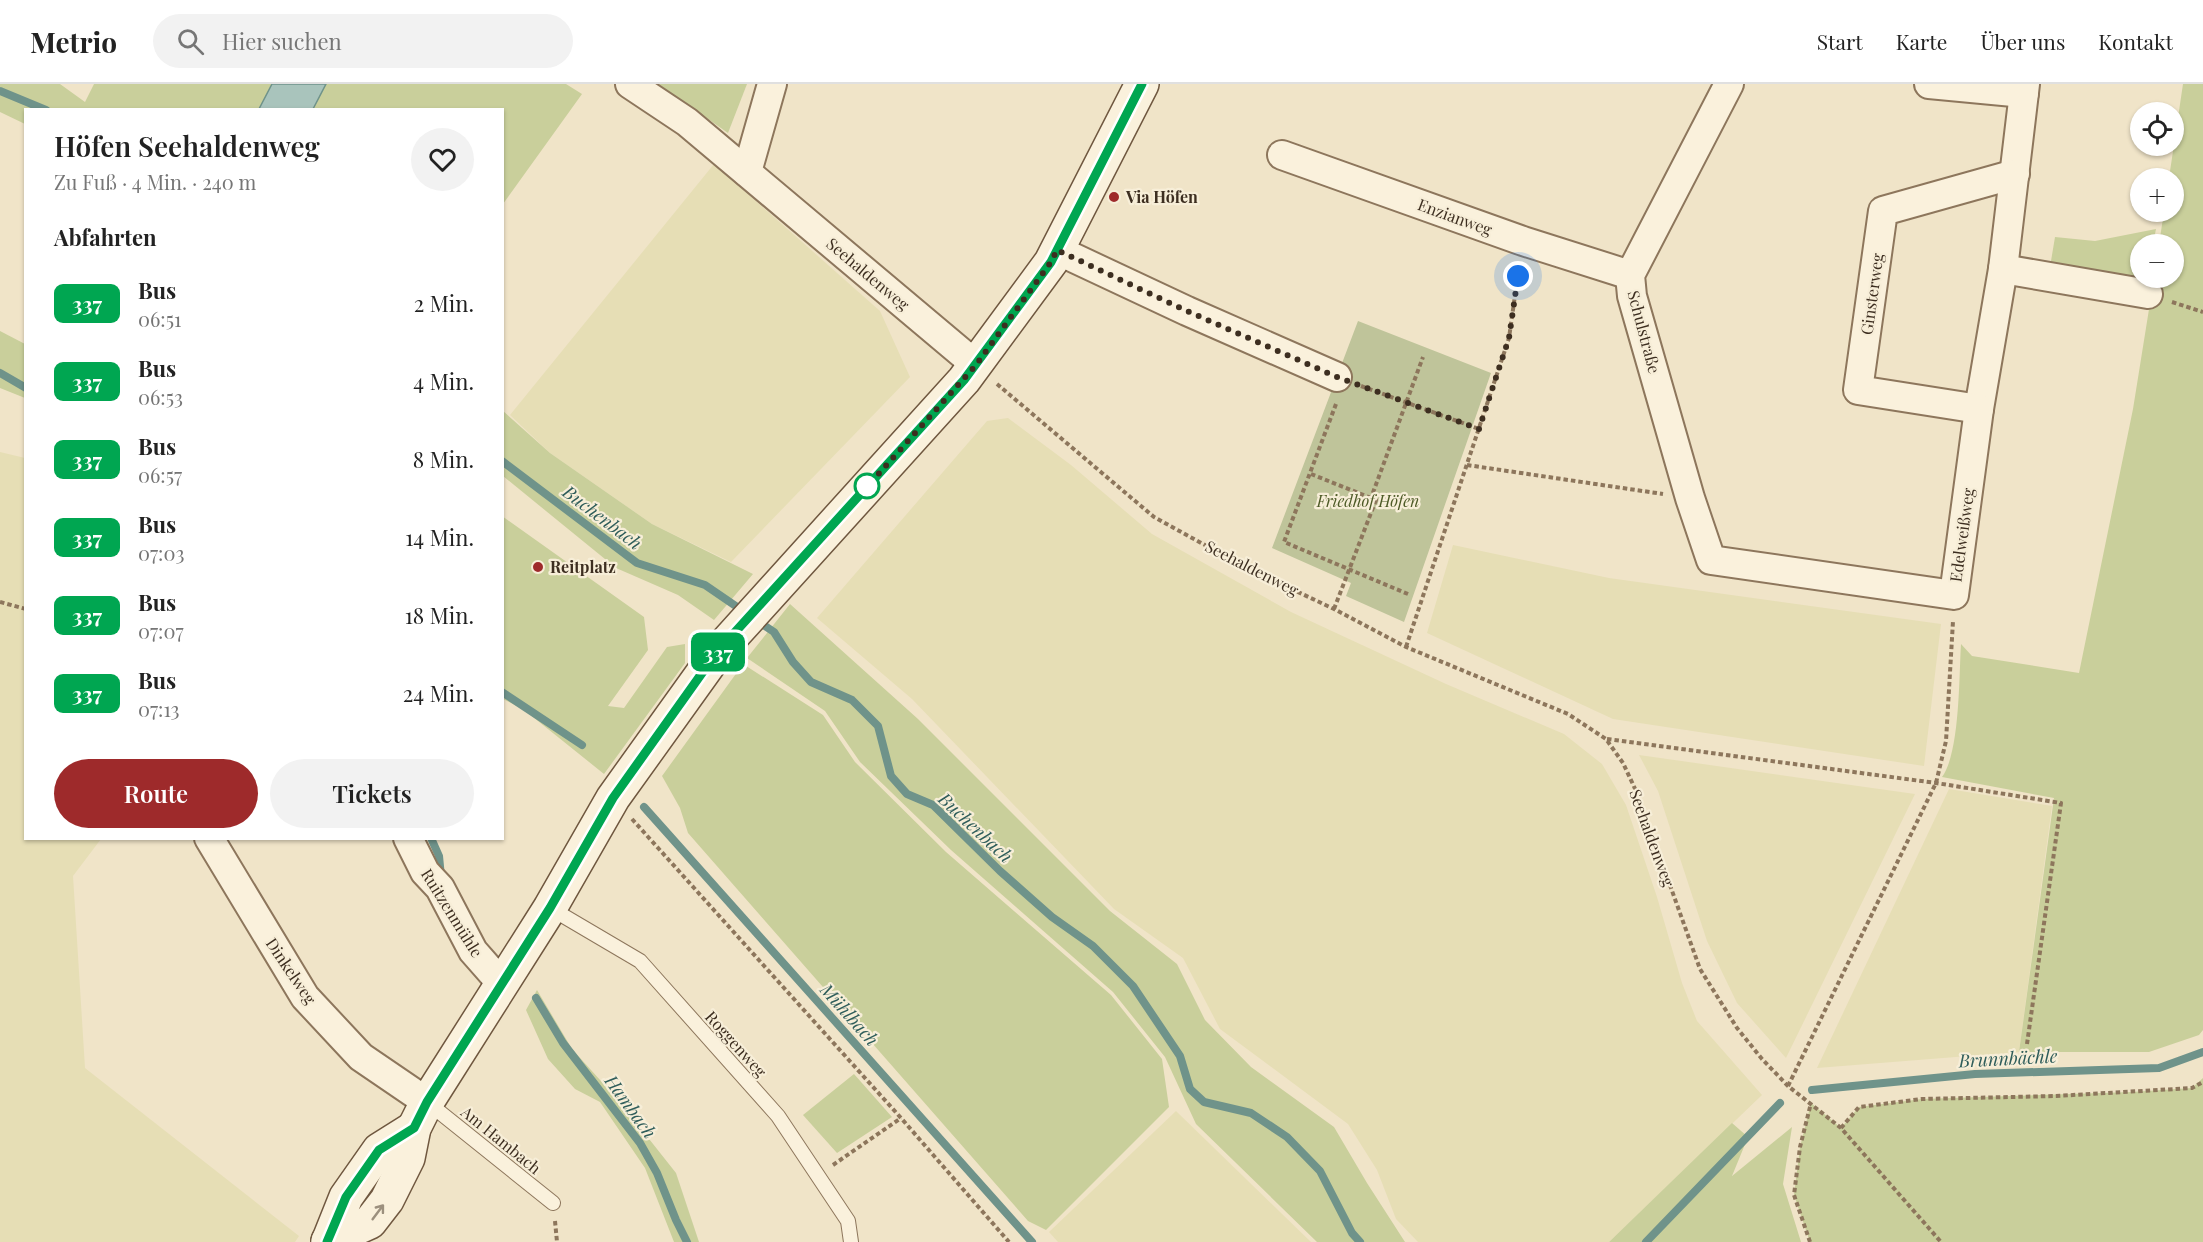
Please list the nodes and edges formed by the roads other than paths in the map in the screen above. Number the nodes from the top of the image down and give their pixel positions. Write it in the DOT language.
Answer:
graph roads {
  1 [pos="630,84"];
  2 [pos="772,84"];
  3 [pos="1142,84"];
  4 [pos="1729,84"];
  5 [pos="1929,84"];
  6 [pos="2024,88"];
  7 [pos="1282,155"];
  8 [pos="747,172"];
  9 [pos="2015,174"];
  10 [pos="1057,250"];
  11 [pos="2003,269"];
  12 [pos="1630,275"];
  13 [pos="2148,294"];
  14 [pos="970,373"];
  15 [pos="1341,378"];
  16 [pos="1979,410"];
  17 [pos="1711,560"];
  18 [pos="210,840"];
  19 [pos="409,840"];
  20 [pos="550,908"];
  21 [pos="502,984"];
  22 [pos="421,1115"];
  23 [pos="553,1203"];
  24 [pos="328,1241"];
  25 [pos="851,1242"];
  1 -- 8 [label="street, Seehaldenweg"];
  2 -- 8 [label="street"];
  3 -- 10 [label="street"];
  4 -- 12 [label="street, Schulstraße"];
  5 -- 6 [label="street"];
  6 -- 9 [label="street, Edelweißweg"];
  7 -- 12 [label="street, Enzianweg"];
  8 -- 14 [label="street, Seehaldenweg"];
  9 -- 11 [label="street, Edelweißweg"];
  9 -- 16 [label="street, Ginsterweg"];
  10 -- 14 [label="street"];
  10 -- 15 [label="street"];
  11 -- 13 [label="street"];
  11 -- 16 [label="street, Edelweißweg"];
  12 -- 17 [label="street, Schulstraße"];
  14 -- 20 [label="street"];
  16 -- 17 [label="street, Edelweißweg"];
  18 -- 22 [label="street, Dinkelweg"];
  19 -- 21 [label="street, Ruitzenmühle"];
  20 -- 21 [label="street"];
  20 -- 25 [label="lane, Roggenweg"];
  21 -- 22 [label="street"];
  22 -- 23 [label="lane, Am Hambach"];
  22 -- 24 [label="street"];
}
